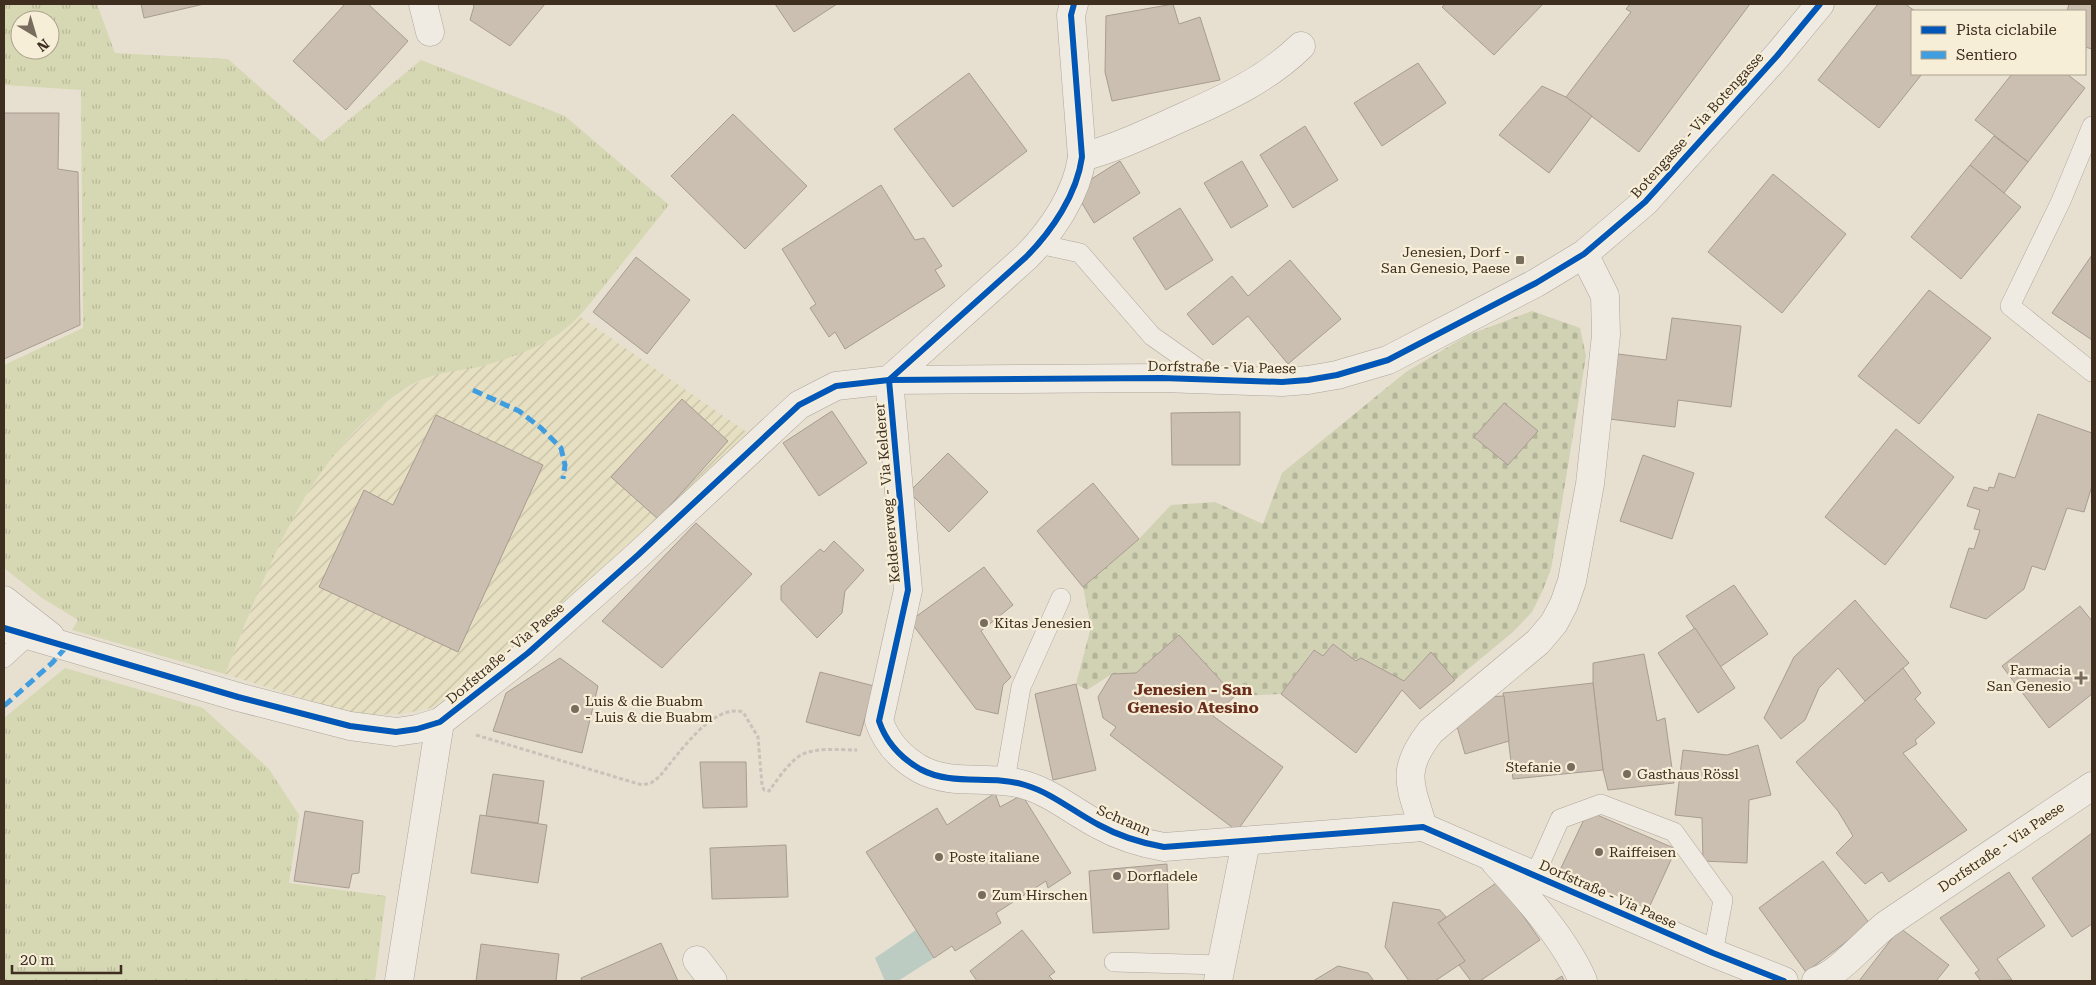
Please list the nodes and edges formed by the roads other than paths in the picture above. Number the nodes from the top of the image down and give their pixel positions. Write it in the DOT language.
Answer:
graph roads {
  1 [pos="422,4"];
  2 [pos="1074,4"];
  3 [pos="1820,4"];
  4 [pos="430,32"];
  5 [pos="1301,46"];
  6 [pos="2092,126"];
  7 [pos="1082,157"];
  8 [pos="1040,244"];
  9 [pos="1584,254"];
  10 [pos="2092,372"];
  11 [pos="889,380"];
  12 [pos="1215,381"];
  13 [pos="1061,598"];
  14 [pos="4,600"];
  15 [pos="17,631"];
  16 [pos="66,647"];
  17 [pos="4,658"];
  18 [pos="440,722"];
  19 [pos="892,746"];
  20 [pos="1005,780"];
  21 [pos="2092,786"];
  22 [pos="1423,827"];
  23 [pos="1246,842"];
  24 [pos="1489,856"];
  25 [pos="1534,876"];
  26 [pos="1713,953"];
  27 [pos="696,960"];
  28 [pos="1114,962"];
  29 [pos="1219,973"];
  30 [pos="399,981"];
  31 [pos="713,981"];
  32 [pos="1582,981"];
  33 [pos="1784,981"];
  34 [pos="1816,981"];
  1 -- 4 [label="street"];
  2 -- 7 [label="street"];
  3 -- 9 [label="street, Botengasse - Via Botengasse"];
  5 -- 7 [label="street"];
  6 -- 10 [label="lane"];
  7 -- 8 [label="street"];
  8 -- 11 [label="street"];
  8 -- 12 [label="lane"];
  9 -- 12 [label="street, Dorfstraße - Via Paese"];
  9 -- 22 [label="street"];
  11 -- 12 [label="street, Dorfstraße - Via Paese"];
  11 -- 18 [label="street, Dorfstraße - Via Paese"];
  11 -- 19 [label="street, Keldererweg - Via Kelderer"];
  13 -- 20 [label="lane"];
  14 -- 16 [label="street"];
  15 -- 16 [label="street, Dorfstraße - Via Paese"];
  15 -- 17 [label="lane"];
  16 -- 18 [label="street, Dorfstraße - Via Paese"];
  18 -- 30 [label="street"];
  19 -- 20 [label="street, Schrann"];
  20 -- 23 [label="street, Schrann"];
  21 -- 34 [label="street, Dorfstraße - Via Paese"];
  22 -- 23 [label="street, Schrann"];
  22 -- 24 [label="street, Dorfstraße - Via Paese"];
  23 -- 29 [label="street"];
  24 -- 25 [label="street, Dorfstraße - Via Paese"];
  24 -- 32 [label="street"];
  25 -- 26 [label="street, Dorfstraße - Via Paese"];
  25 -- 26 [label="lane"];
  26 -- 33 [label="street, Dorfstraße - Via Paese"];
  27 -- 31 [label="street"];
  28 -- 29 [label="lane"];
}
